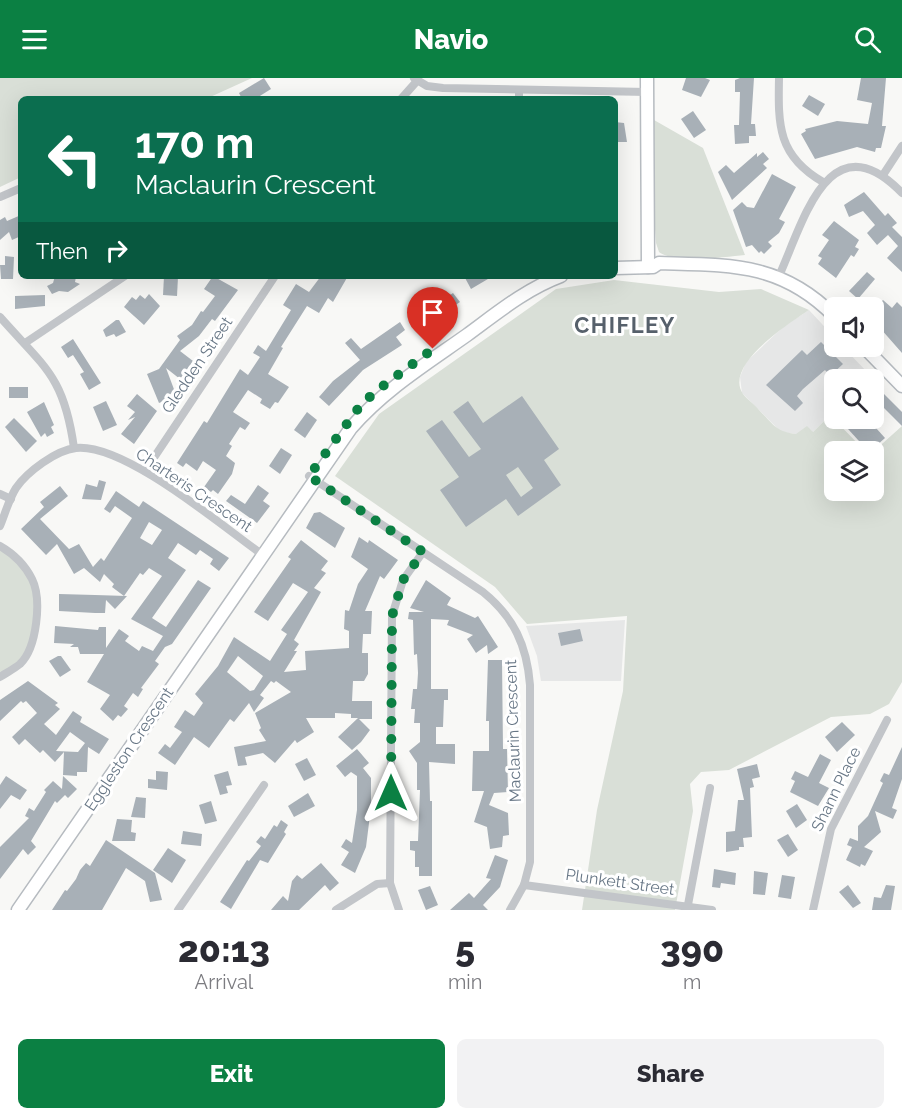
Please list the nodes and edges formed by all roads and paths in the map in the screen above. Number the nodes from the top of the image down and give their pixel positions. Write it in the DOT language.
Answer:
graph roads {
  1 [pos="647,78"];
  2 [pos="779,78"];
  3 [pos="416,80"];
  4 [pos="647,92"];
  5 [pos="519,94"];
  6 [pos="403,96"];
  7 [pos="902,146"];
  8 [pos="883,175"];
  9 [pos="824,182"];
  10 [pos="18,189"];
  11 [pos="902,193"];
  12 [pos="0,197"];
  13 [pos="618,260"];
  14 [pos="647,263"];
  15 [pos="618,268"];
  16 [pos="779,276"];
  17 [pos="121,279"];
  18 [pos="273,279"];
  19 [pos="535,279"];
  20 [pos="555,279"];
  21 [pos="824,307"];
  22 [pos="0,317"];
  23 [pos="25,343"];
  24 [pos="874,357"];
  25 [pos="902,386"];
  26 [pos="74,448"];
  27 [pos="145,471"];
  28 [pos="312,478"];
  29 [pos="0,494"];
  30 [pos="11,499"];
  31 [pos="0,526"];
  32 [pos="0,546"];
  33 [pos="423,552"];
  34 [pos="260,553"];
  35 [pos="0,677"];
  36 [pos="887,720"];
  37 [pos="264,785"];
  38 [pos="710,788"];
  39 [pos="390,883"];
  40 [pos="524,885"];
  41 [pos="688,908"];
  42 [pos="18,910"];
  43 [pos="178,910"];
  44 [pos="336,910"];
  45 [pos="399,910"];
  46 [pos="510,910"];
  47 [pos="712,910"];
  48 [pos="813,910"];
  1 -- 4 [label="street"];
  2 -- 9 [label="street"];
  3 -- 5 [label="street"];
  3 -- 6 [label="street"];
  4 -- 5 [label="street"];
  4 -- 14 [label="street"];
  7 -- 8 [label="street"];
  8 -- 9 [label="street"];
  8 -- 11 [label="street"];
  9 -- 16 [label="street"];
  10 -- 12 [label="street"];
  13 -- 14 [label="street"];
  14 -- 15 [label="street"];
  14 -- 16 [label="street"];
  16 -- 21 [label="street"];
  17 -- 23 [label="street"];
  18 -- 27 [label="street, Gledden Street"];
  19 -- 28 [label="street, Eggleston Crescent"];
  20 -- 28 [label="street, Eggleston Crescent"];
  22 -- 23 [label="street"];
  23 -- 26 [label="street"];
  24 -- 25 [label="street"];
  26 -- 27 [label="street, Charteris Crescent"];
  26 -- 30 [label="street"];
  27 -- 34 [label="street, Charteris Crescent"];
  28 -- 33 [label="street, Maclaurin Crescent"];
  28 -- 34 [label="street, Eggleston Crescent"];
  29 -- 30 [label="street"];
  30 -- 31 [label="street"];
  32 -- 35 [label="street"];
  33 -- 39 [label="street"];
  33 -- 40 [label="street, Maclaurin Crescent"];
  34 -- 42 [label="street, Eggleston Crescent"];
  36 -- 48 [label="street, Shann Place"];
  37 -- 43 [label="street"];
  38 -- 41 [label="street"];
  39 -- 44 [label="street"];
  39 -- 45 [label="street"];
  40 -- 41 [label="street, Plunkett Street"];
  40 -- 46 [label="street, Maclaurin Crescent"];
  41 -- 47 [label="street, Plunkett Street"];
}
